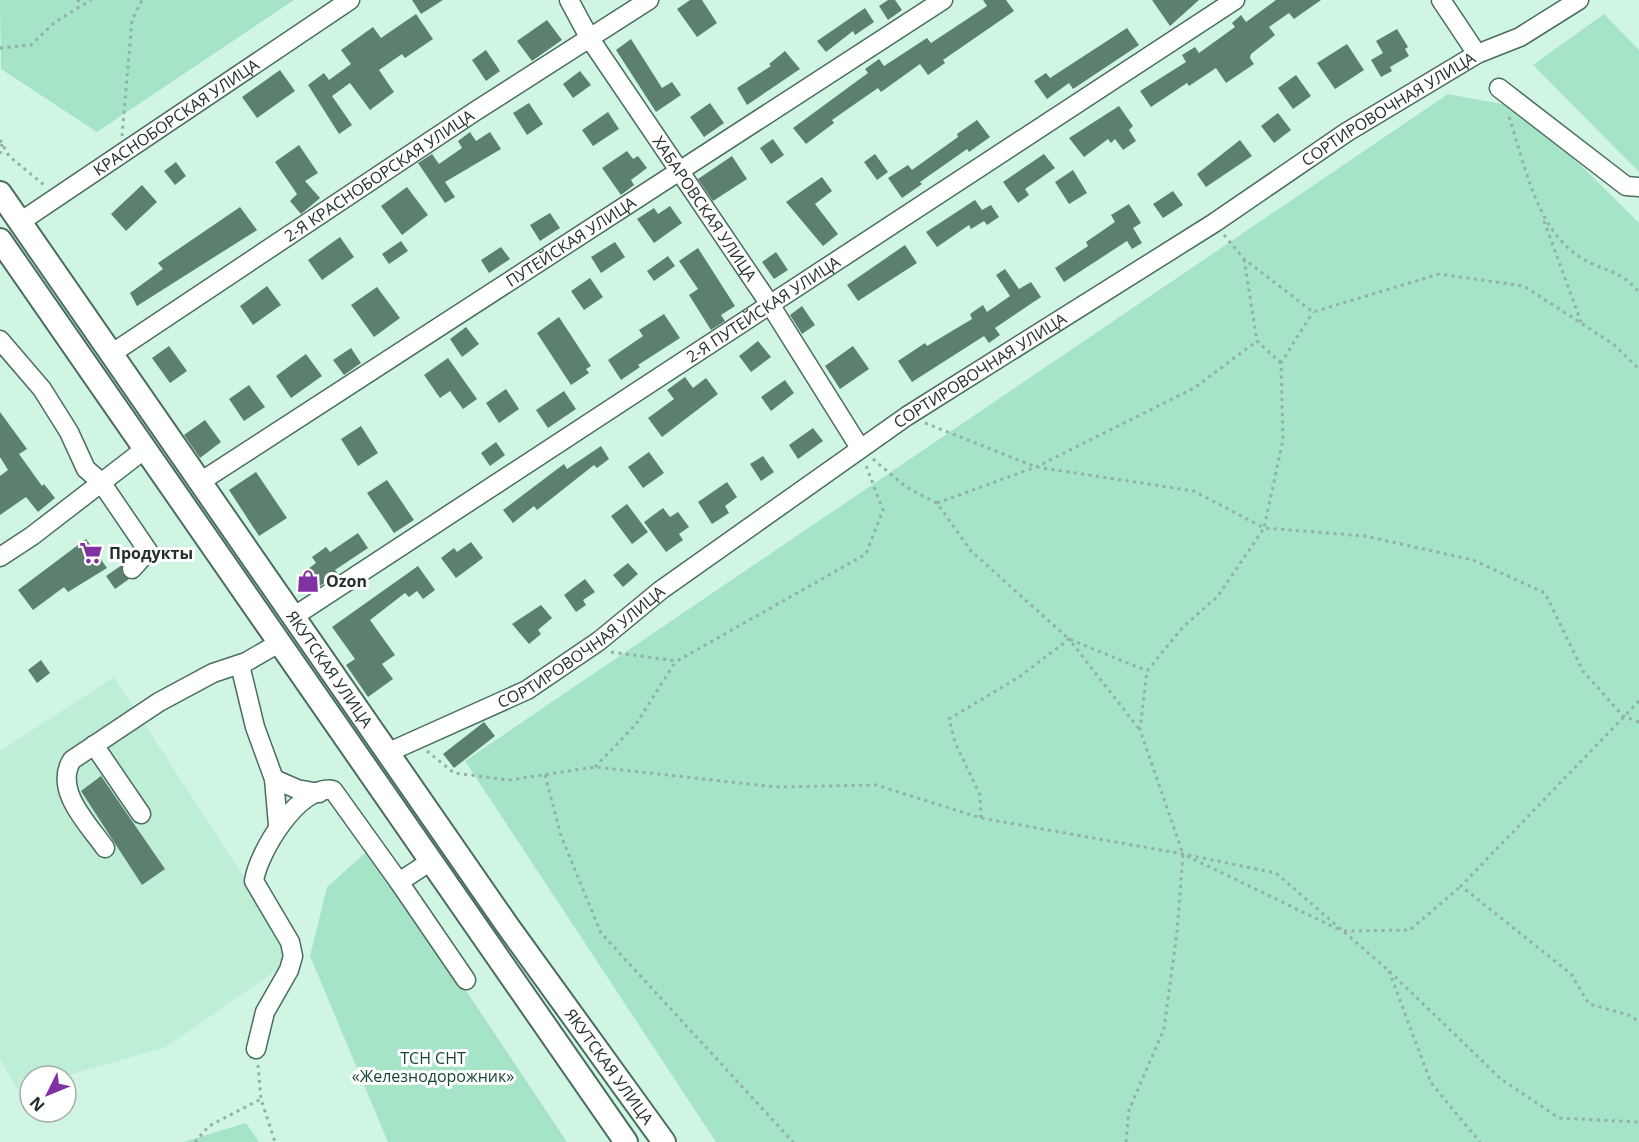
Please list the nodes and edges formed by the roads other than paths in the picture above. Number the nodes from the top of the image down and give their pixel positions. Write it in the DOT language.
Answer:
graph roads {
  1 [pos="350,0"];
  2 [pos="568,0"];
  3 [pos="649,0"];
  4 [pos="943,0"];
  5 [pos="1235,0"];
  6 [pos="1441,0"];
  7 [pos="1579,0"];
  8 [pos="590,39"];
  9 [pos="1477,54"];
  10 [pos="1499,88"];
  11 [pos="677,171"];
  12 [pos="1639,187"];
  13 [pos="0,194"];
  14 [pos="20,222"];
  15 [pos="0,234"];
  16 [pos="0,240"];
  17 [pos="771,306"];
  18 [pos="0,340"];
  19 [pos="111,354"];
  20 [pos="145,448"];
  21 [pos="860,448"];
  22 [pos="101,482"];
  23 [pos="200,482"];
  24 [pos="0,557"];
  25 [pos="132,568"];
  26 [pos="293,617"];
  27 [pos="279,643"];
  28 [pos="240,665"];
  29 [pos="94,745"];
  30 [pos="396,749"];
  31 [pos="274,779"];
  32 [pos="319,793"];
  33 [pos="141,814"];
  34 [pos="278,825"];
  35 [pos="105,848"];
  36 [pos="431,861"];
  37 [pos="399,882"];
  38 [pos="466,980"];
  39 [pos="256,1050"];
  40 [pos="626,1142"];
  41 [pos="664,1142"];
  1 -- 14 [label="street, КРАСНОБОРСКАЯ УЛИЦА"];
  2 -- 8 [label="street, ХАБАРОВСКАЯ УЛИЦА"];
  3 -- 8 [label="street, 2-Я КРАСНОБОРСКАЯ УЛИЦА"];
  4 -- 11 [label="street, ПУТЕЙСКАЯ УЛИЦА"];
  5 -- 17 [label="street, 2-Я ПУТЕЙСКАЯ УЛИЦА"];
  6 -- 9 [label="street"];
  7 -- 9 [label="street, СОРТИРОВОЧНАЯ УЛИЦА"];
  8 -- 11 [label="street, ХАБАРОВСКАЯ УЛИЦА"];
  8 -- 19 [label="street, 2-Я КРАСНОБОРСКАЯ УЛИЦА"];
  9 -- 21 [label="street, СОРТИРОВОЧНАЯ УЛИЦА"];
  10 -- 12 [label="street"];
  11 -- 17 [label="street, ХАБАРОВСКАЯ УЛИЦА"];
  11 -- 23 [label="street, ПУТЕЙСКАЯ УЛИЦА"];
  13 -- 14 [label="main road, ЯКУТСКАЯ УЛИЦА"];
  14 -- 15 [label="main road, КРАСНОБОРСКАЯ УЛИЦА"];
  14 -- 19 [label="main road, ЯКУТСКАЯ УЛИЦА"];
  16 -- 20 [label="main road, ЯКУТСКАЯ УЛИЦА"];
  17 -- 21 [label="street, ХАБАРОВСКАЯ УЛИЦА"];
  17 -- 26 [label="street, 2-Я ПУТЕЙСКАЯ УЛИЦА"];
  18 -- 22 [label="street"];
  19 -- 23 [label="main road, ЯКУТСКАЯ УЛИЦА"];
  20 -- 22 [label="street"];
  20 -- 27 [label="main road, ЯКУТСКАЯ УЛИЦА"];
  21 -- 30 [label="street, СОРТИРОВОЧНАЯ УЛИЦА"];
  22 -- 24 [label="street"];
  22 -- 25 [label="street"];
  23 -- 26 [label="main road, ЯКУТСКАЯ УЛИЦА"];
  26 -- 30 [label="main road, ЯКУТСКАЯ УЛИЦА"];
  27 -- 28 [label="street"];
  27 -- 36 [label="main road, ЯКУТСКАЯ УЛИЦА"];
  28 -- 29 [label="street"];
  28 -- 31 [label="street"];
  29 -- 33 [label="street"];
  29 -- 35 [label="street"];
  30 -- 41 [label="main road, ЯКУТСКАЯ УЛИЦА"];
  31 -- 32 [label="street"];
  31 -- 34 [label="street"];
  32 -- 34 [label="street"];
  32 -- 37 [label="street"];
  34 -- 39 [label="street"];
  36 -- 37 [label="street"];
  36 -- 40 [label="main road, ЯКУТСКАЯ УЛИЦА"];
  37 -- 38 [label="street"];
}
